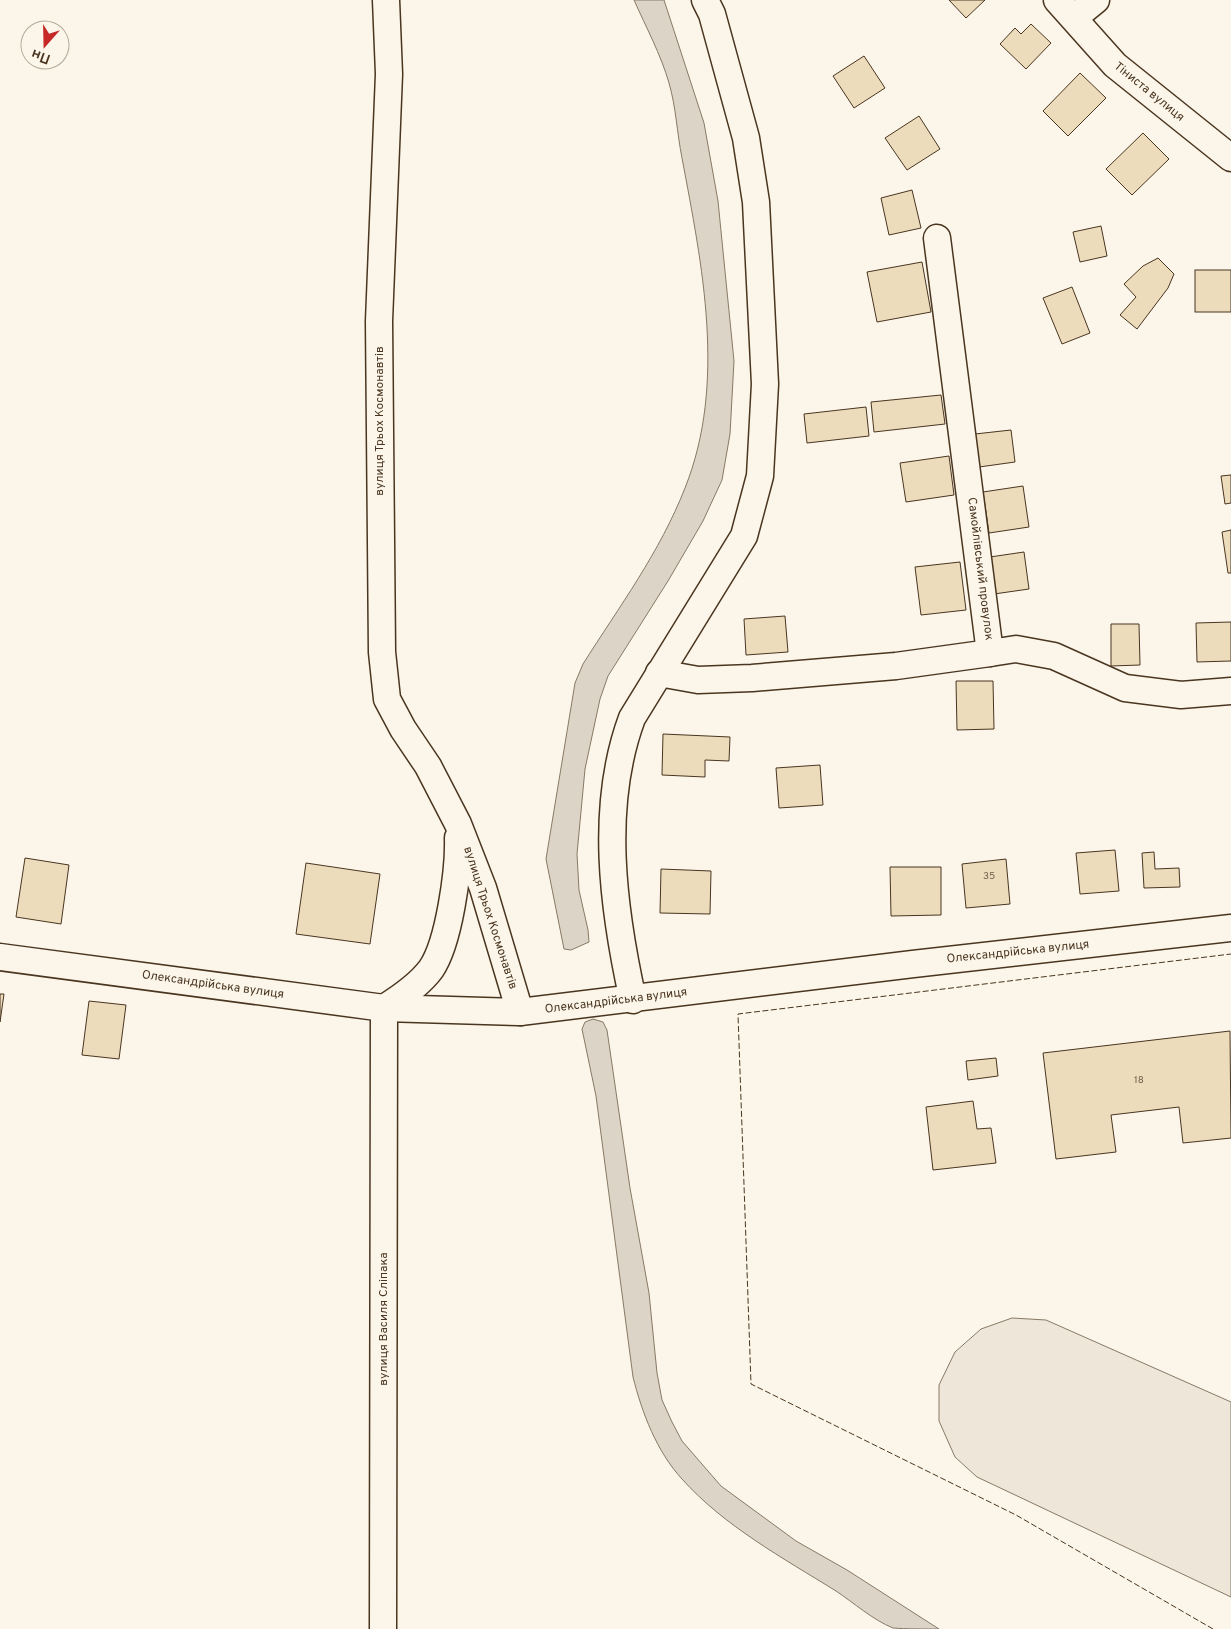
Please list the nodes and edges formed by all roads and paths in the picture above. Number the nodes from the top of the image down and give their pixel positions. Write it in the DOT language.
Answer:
graph roads {
  1 [pos="386,0"];
  2 [pos="705,0"];
  3 [pos="1096,0"];
  4 [pos="1065,9"];
  5 [pos="1231,158"];
  6 [pos="938,238"];
  7 [pos="990,653"];
  8 [pos="659,673"];
  9 [pos="1231,690"];
  10 [pos="458,824"];
  11 [pos="1231,928"];
  12 [pos="0,957"];
  13 [pos="633,1000"];
  14 [pos="384,1008"];
  15 [pos="520,1012"];
  16 [pos="384,1629"];
  1 -- 10 [label="street, вулиця Трьох Космонавтів"];
  2 -- 8 [label="street"];
  3 -- 4 [label="street, Тіниста вулиця"];
  4 -- 5 [label="street, Тіниста вулиця"];
  6 -- 7 [label="street, Самойлівський провулок"];
  7 -- 8 [label="street"];
  7 -- 9 [label="street, Самойлівський провулок"];
  8 -- 13 [label="street"];
  10 -- 14 [label="street, вулиця Трьох Космонавтів"];
  10 -- 15 [label="street, вулиця Трьох Космонавтів"];
  11 -- 13 [label="street, Олександрійська вулиця"];
  12 -- 14 [label="street, Олександрійська вулиця"];
  13 -- 15 [label="street, Олександрійська вулиця"];
  14 -- 15 [label="street, Олександрійська вулиця"];
  14 -- 16 [label="street, вулиця Василя Сліпака"];
}
